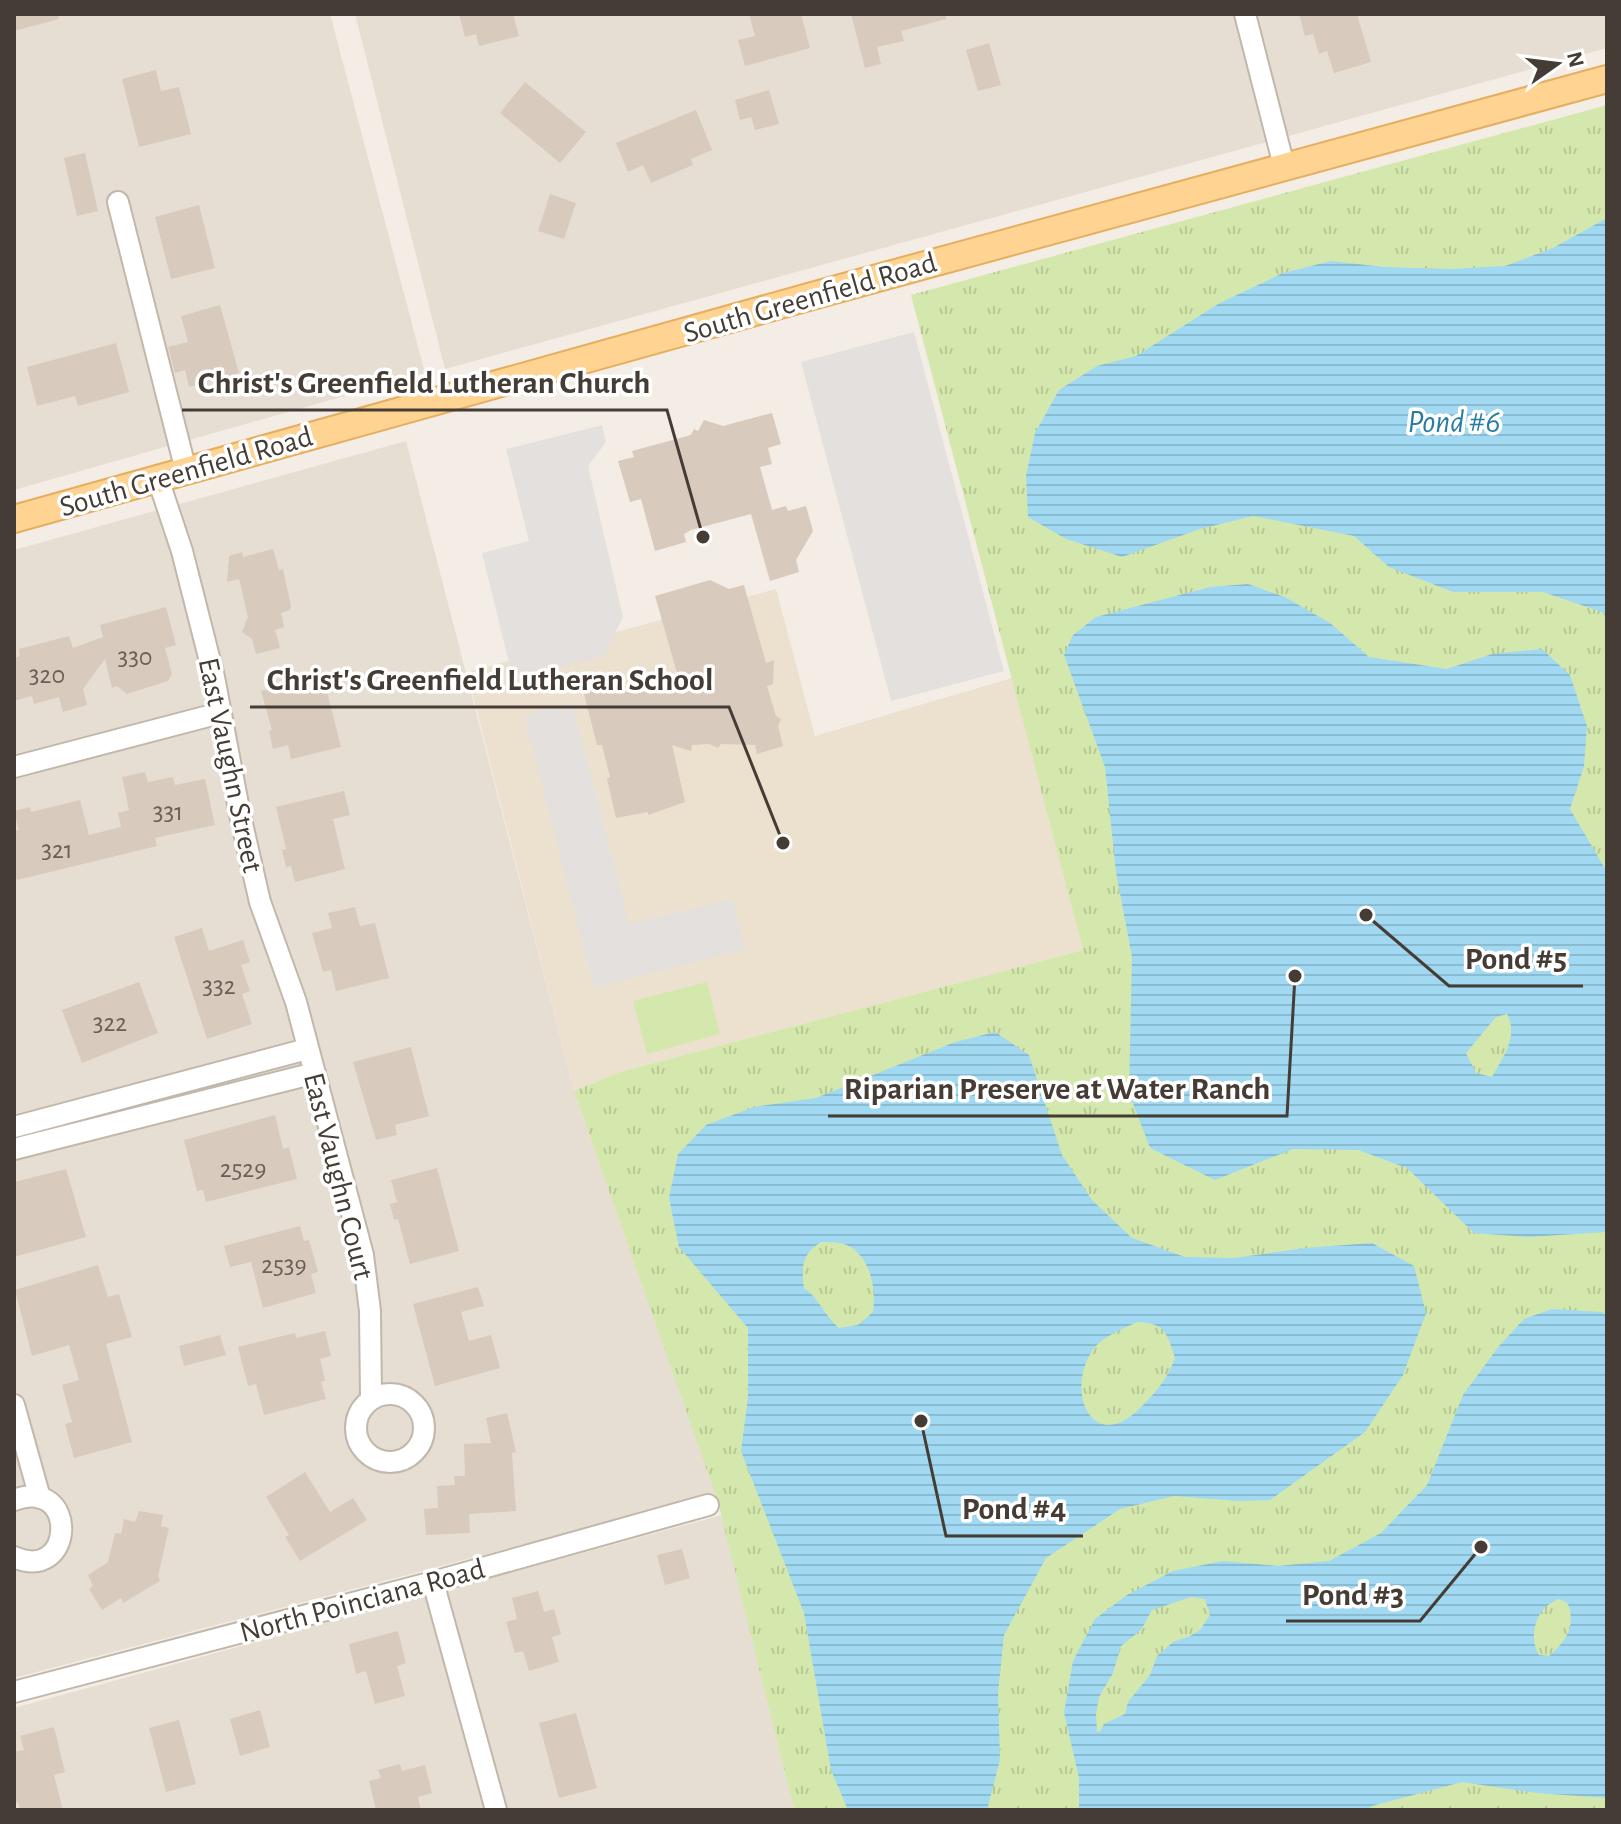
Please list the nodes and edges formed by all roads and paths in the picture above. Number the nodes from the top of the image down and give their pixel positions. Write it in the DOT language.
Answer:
graph roads {
  1 [pos="1245,14"];
  2 [pos="1607,79"];
  3 [pos="1284,166"];
  4 [pos="118,202"];
  5 [pos="186,471"];
  6 [pos="158,479"];
  7 [pos="14,519"];
  8 [pos="220,713"];
  9 [pos="14,767"];
  10 [pos="307,1049"];
  11 [pos="315,1073"];
  12 [pos="141,1093"];
  13 [pos="146,1115"];
  14 [pos="14,1127"];
  15 [pos="14,1149"];
  16 [pos="371,1399"];
  17 [pos="14,1405"];
  18 [pos="40,1498"];
  19 [pos="14,1500"];
  20 [pos="708,1505"];
  21 [pos="14,1557"];
  22 [pos="433,1582"];
  23 [pos="14,1692"];
  24 [pos="496,1810"];
  1 -- 3 [label="street"];
  2 -- 3 [label="main road, South Greenfield Road"];
  3 -- 5 [label="main road, South Greenfield Road"];
  4 -- 5 [label="street"];
  5 -- 6 [label="main road, South Greenfield Road"];
  6 -- 7 [label="main road, South Greenfield Road"];
  6 -- 8 [label="street, East Vaughn Street"];
  8 -- 9 [label="street"];
  8 -- 10 [label="street, East Vaughn Street"];
  10 -- 11 [label="street, East Vaughn Court"];
  10 -- 12 [label="street"];
  11 -- 13 [label="street"];
  11 -- 16 [label="street, East Vaughn Court"];
  12 -- 13 [label="street"];
  12 -- 14 [label="street"];
  13 -- 15 [label="street"];
  17 -- 18 [label="street"];
  18 -- 19 [label="street"];
  18 -- 21 [label="street"];
  20 -- 22 [label="street, North Poinciana Road"];
  22 -- 23 [label="street, North Poinciana Road"];
  22 -- 24 [label="street"];
}
